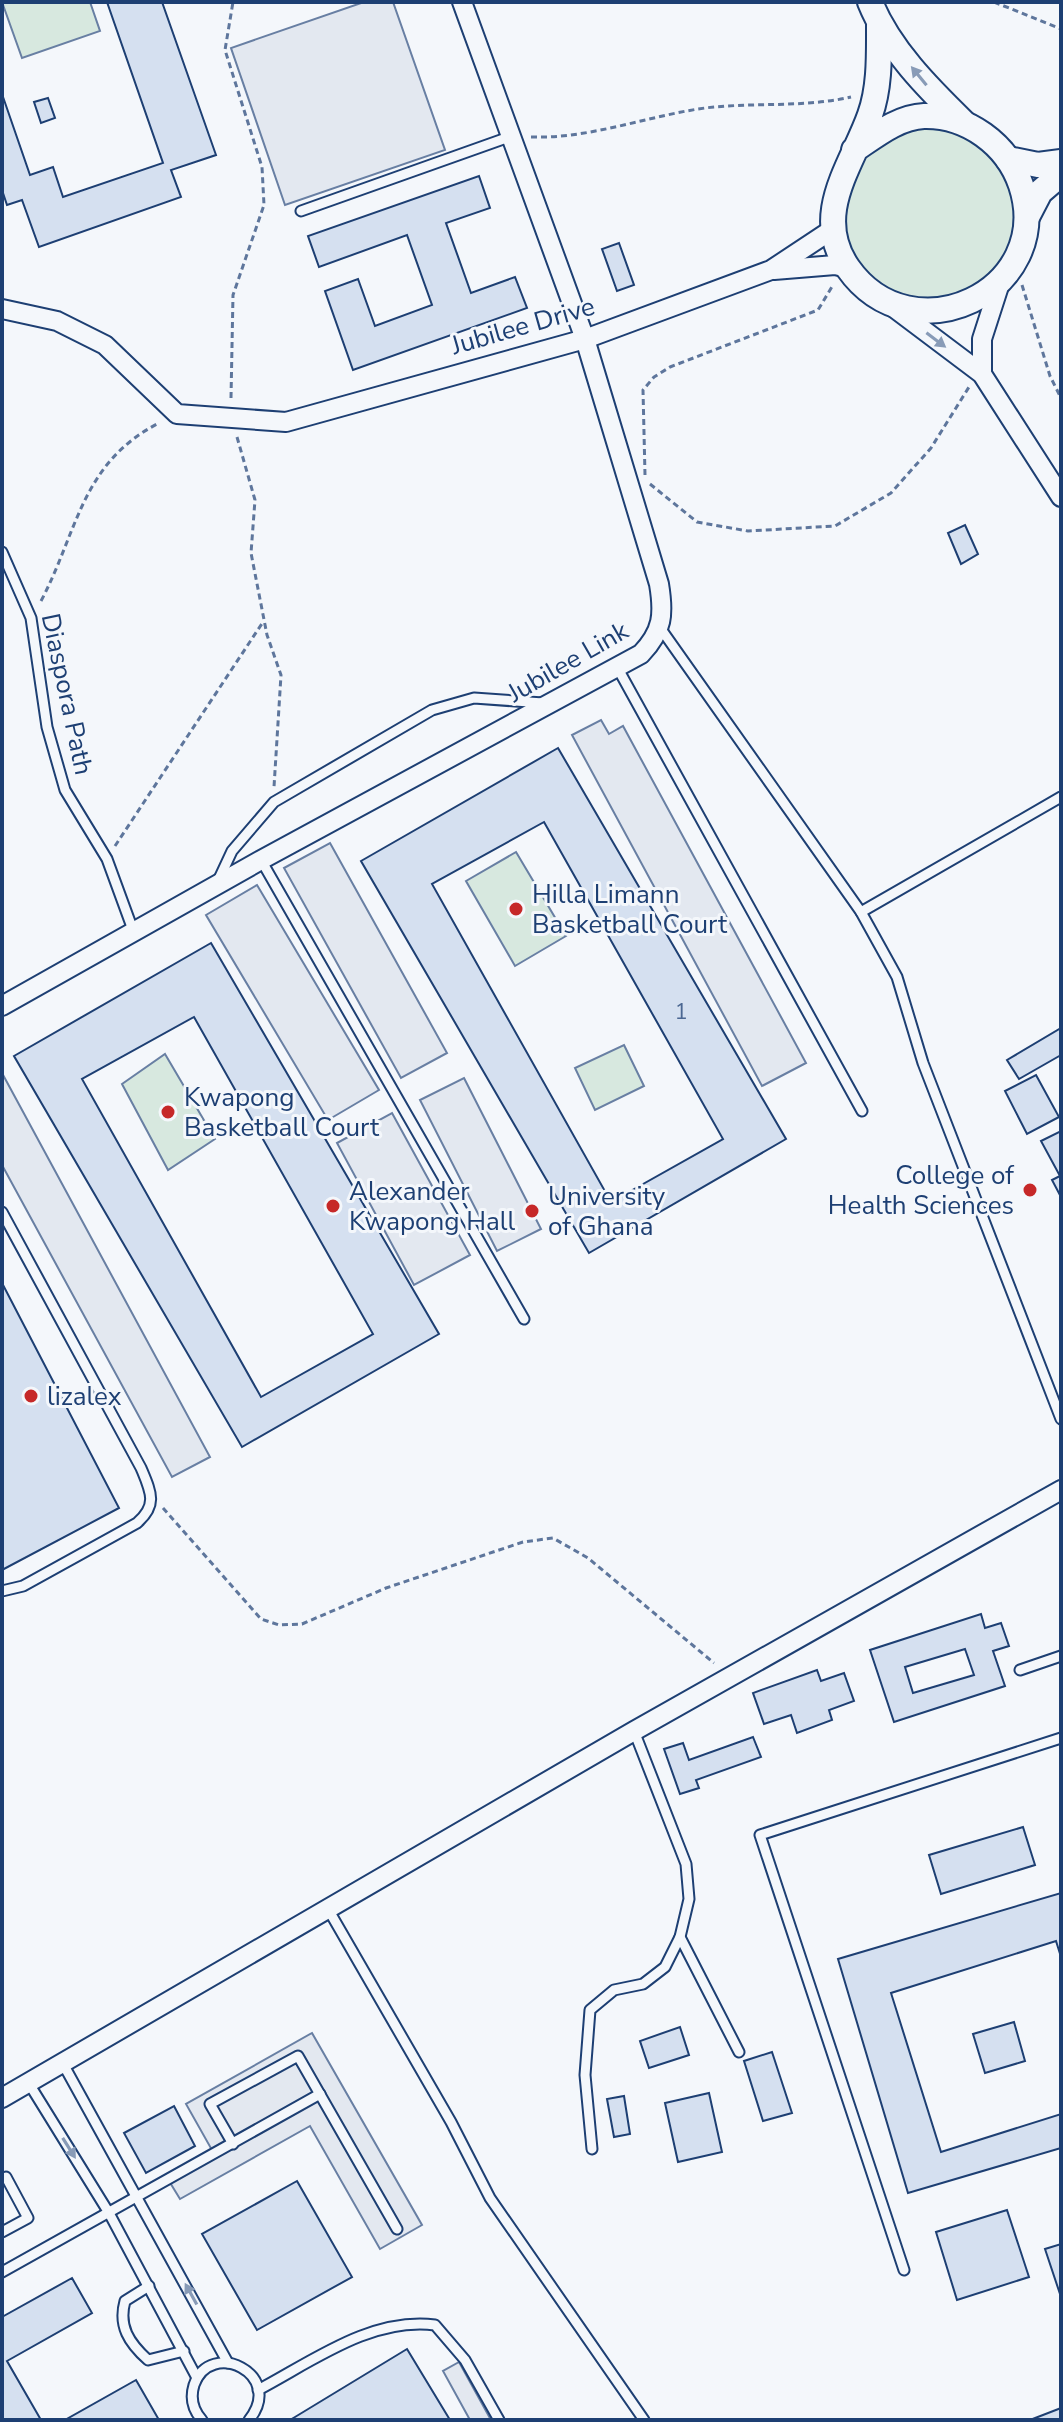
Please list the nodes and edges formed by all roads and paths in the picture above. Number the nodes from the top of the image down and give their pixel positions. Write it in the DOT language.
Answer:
graph roads {
  1 [pos="233,2"];
  2 [pos="462,2"];
  3 [pos="870,2"];
  4 [pos="994,2"];
  5 [pos="879,26"];
  6 [pos="1061,29"];
  7 [pos="874,92"];
  8 [pos="964,123"];
  9 [pos="509,137"];
  10 [pos="854,150"];
  11 [pos="1008,159"];
  12 [pos="1061,162"];
  13 [pos="1061,174"];
  14 [pos="301,211"];
  15 [pos="1027,217"];
  16 [pos="833,229"];
  17 [pos="848,268"];
  18 [pos="771,270"];
  19 [pos="1008,271"];
  20 [pos="891,305"];
  21 [pos="2,309"];
  22 [pos="585,339"];
  23 [pos="982,374"];
  24 [pos="1061,398"];
  25 [pos="177,414"];
  26 [pos="231,417"];
  27 [pos="1061,497"];
  28 [pos="2,552"];
  29 [pos="31,618"];
  30 [pos="264,620"];
  31 [pos="661,629"];
  32 [pos="617,667"];
  33 [pos="550,704"];
  34 [pos="1061,797"];
  35 [pos="274,802"];
  36 [pos="107,859"];
  37 [pos="261,860"];
  38 [pos="215,888"];
  39 [pos="861,912"];
  40 [pos="133,930"];
  41 [pos="2,1006"];
  42 [pos="862,1111"];
  43 [pos="2,1212"];
  44 [pos="524,1319"];
  45 [pos="1061,1419"];
  46 [pos="1061,1490"];
  47 [pos="153,1496"];
  48 [pos="2,1591"];
  49 [pos="1061,1656"];
  50 [pos="1020,1670"];
  51 [pos="730,1676"];
  52 [pos="634,1731"];
  53 [pos="1061,1738"];
  54 [pos="328,1909"];
  55 [pos="680,1937"];
  56 [pos="739,2052"];
  57 [pos="62,2062"];
  58 [pos="28,2082"];
  59 [pos="320,2094"];
  60 [pos="2,2098"];
  61 [pos="233,2144"];
  62 [pos="592,2149"];
  63 [pos="2,2179"];
  64 [pos="138,2198"];
  65 [pos="109,2213"];
  66 [pos="397,2229"];
  67 [pos="2,2232"];
  68 [pos="904,2270"];
  69 [pos="2,2272"];
  70 [pos="149,2286"];
  71 [pos="184,2351"];
  72 [pos="228,2363"];
  73 [pos="197,2378"];
  74 [pos="258,2390"];
  75 [pos="201,2420"];
  76 [pos="249,2420"];
  77 [pos="499,2420"];
  78 [pos="644,2420"];
  1 -- 26 [label="path"];
  2 -- 9 [label="street, Jubilee Link"];
  3 -- 5 [label="street"];
  4 -- 6 [label="path"];
  5 -- 7 [label="street"];
  8 -- 5 [label="street, one-way"];
  7 -- 9 [label="path"];
  7 -- 10 [label="street"];
  8 -- 10 [label="street"];
  8 -- 11 [label="street"];
  9 -- 14 [label="lane"];
  9 -- 22 [label="street, Jubilee Link"];
  10 -- 16 [label="street"];
  11 -- 12 [label="street"];
  11 -- 15 [label="street"];
  13 -- 15 [label="street"];
  15 -- 19 [label="street"];
  16 -- 17 [label="street"];
  16 -- 18 [label="street, Jubilee Drive"];
  17 -- 18 [label="street, Jubilee Drive"];
  17 -- 20 [label="street"];
  17 -- 23 [label="path"];
  18 -- 22 [label="street, Jubilee Drive"];
  19 -- 20 [label="street"];
  19 -- 23 [label="street"];
  19 -- 24 [label="path"];
  20 -- 23 [label="street, one-way"];
  21 -- 25 [label="street"];
  22 -- 26 [label="street, Jubilee Drive"];
  22 -- 31 [label="street, Jubilee Link"];
  23 -- 27 [label="street"];
  25 -- 26 [label="street"];
  25 -- 29 [label="path"];
  26 -- 30 [label="path"];
  28 -- 29 [label="lane, Diaspora Path"];
  29 -- 36 [label="lane, Diaspora Path"];
  30 -- 35 [label="path"];
  30 -- 36 [label="path"];
  31 -- 32 [label="street, Jubilee Link"];
  31 -- 39 [label="lane"];
  32 -- 33 [label="street, Jubilee Link"];
  32 -- 42 [label="lane"];
  33 -- 35 [label="lane"];
  33 -- 37 [label="street, Jubilee Link"];
  34 -- 39 [label="lane"];
  35 -- 38 [label="lane"];
  36 -- 40 [label="lane, Diaspora Path"];
  37 -- 38 [label="street, Jubilee Link"];
  37 -- 44 [label="lane"];
  38 -- 40 [label="street, Jubilee Link"];
  39 -- 45 [label="lane"];
  40 -- 41 [label="street, Jubilee Link"];
  43 -- 47 [label="lane"];
  46 -- 51 [label="street"];
  47 -- 48 [label="lane"];
  47 -- 51 [label="path"];
  49 -- 50 [label="lane"];
  51 -- 52 [label="street"];
  52 -- 54 [label="street"];
  52 -- 55 [label="lane"];
  53 -- 68 [label="lane"];
  54 -- 57 [label="street"];
  54 -- 78 [label="lane"];
  55 -- 56 [label="lane"];
  55 -- 62 [label="lane"];
  57 -- 58 [label="street"];
  57 -- 64 [label="lane"];
  58 -- 60 [label="street"];
  58 -- 65 [label="lane, one-way"];
  59 -- 61 [label="lane"];
  59 -- 61 [label="lane"];
  59 -- 66 [label="lane"];
  61 -- 64 [label="lane"];
  63 -- 67 [label="lane"];
  64 -- 65 [label="lane"];
  72 -- 64 [label="lane, one-way"];
  65 -- 69 [label="lane"];
  65 -- 70 [label="lane"];
  70 -- 71 [label="lane"];
  70 -- 71 [label="lane"];
  71 -- 73 [label="lane"];
  72 -- 73 [label="lane"];
  72 -- 74 [label="lane"];
  73 -- 75 [label="lane"];
  74 -- 76 [label="lane"];
  74 -- 77 [label="lane"];
}
